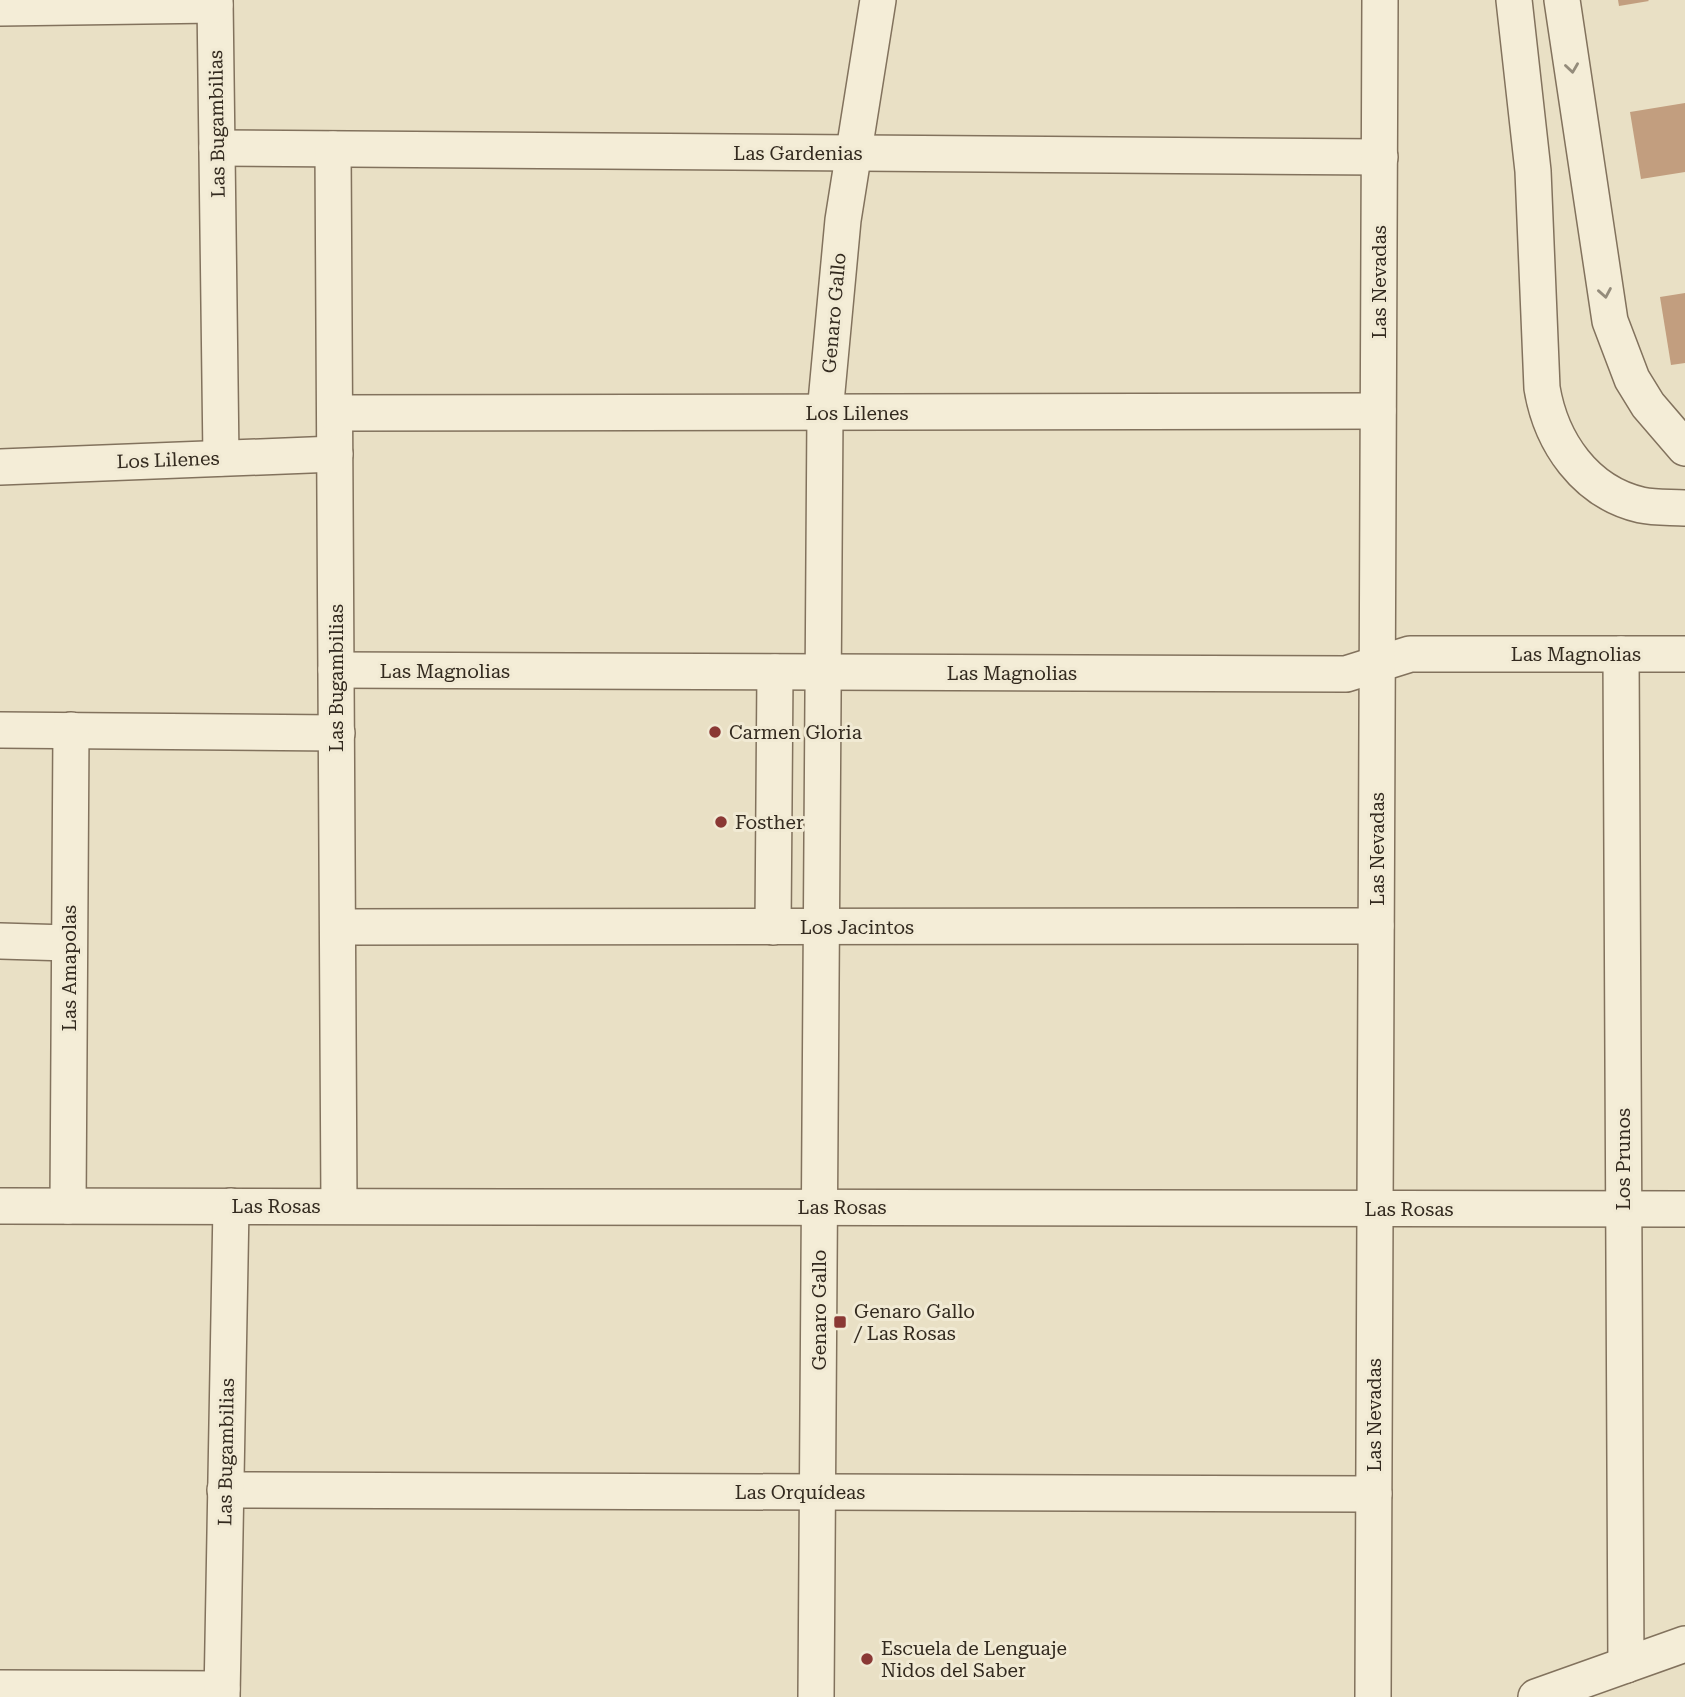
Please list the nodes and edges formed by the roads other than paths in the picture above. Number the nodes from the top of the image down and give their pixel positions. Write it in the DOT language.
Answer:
graph roads {
  1 [pos="878,0"];
  2 [pos="1380,0"];
  3 [pos="1514,0"];
  4 [pos="1562,0"];
  5 [pos="215,2"];
  6 [pos="0,8"];
  7 [pos="217,148"];
  8 [pos="333,149"];
  9 [pos="852,153"];
  10 [pos="1380,157"];
  11 [pos="1378,411"];
  12 [pos="335,413"];
  13 [pos="825,413"];
  14 [pos="1685,448"];
  15 [pos="335,454"];
  16 [pos="221,458"];
  17 [pos="0,467"];
  18 [pos="1685,508"];
  19 [pos="1621,654"];
  20 [pos="1685,654"];
  21 [pos="1377,664"];
  22 [pos="336,670"];
  23 [pos="775,672"];
  24 [pos="823,672"];
  25 [pos="0,730"];
  26 [pos="71,730"];
  27 [pos="337,733"];
  28 [pos="774,796"];
  29 [pos="822,796"];
  30 [pos="1376,926"];
  31 [pos="338,927"];
  32 [pos="774,927"];
  33 [pos="821,927"];
  34 [pos="0,941"];
  35 [pos="69,943"];
  36 [pos="0,1206"];
  37 [pos="68,1206"];
  38 [pos="231,1206"];
  39 [pos="339,1206"];
  40 [pos="820,1207"];
  41 [pos="1375,1208"];
  42 [pos="1624,1209"];
  43 [pos="1685,1209"];
  44 [pos="225,1490"];
  45 [pos="817,1492"];
  46 [pos="1374,1494"];
  47 [pos="1685,1644"];
  48 [pos="1626,1665"];
  49 [pos="0,1688"];
  50 [pos="222,1693"];
  51 [pos="816,1697"];
  52 [pos="1373,1697"];
  53 [pos="1536,1697"];
  1 -- 9 [label="street, Genaro Gallo"];
  2 -- 10 [label="street, Las Nevadas"];
  3 -- 18 [label="street"];
  4 -- 14 [label="street, one-way"];
  5 -- 6 [label="street"];
  5 -- 7 [label="street, Las Bugambilias"];
  7 -- 8 [label="street, Las Gardenias"];
  7 -- 16 [label="street, Las Bugambilias"];
  8 -- 9 [label="street, Las Gardenias"];
  8 -- 12 [label="street, Las Bugambilias"];
  9 -- 10 [label="street, Las Gardenias"];
  9 -- 13 [label="street, Genaro Gallo"];
  10 -- 11 [label="street, Las Nevadas"];
  11 -- 13 [label="street, Los Lilenes"];
  11 -- 21 [label="street, Las Nevadas"];
  12 -- 13 [label="street, Los Lilenes"];
  12 -- 15 [label="street, Las Bugambilias"];
  13 -- 24 [label="street, Genaro Gallo"];
  15 -- 16 [label="street, Los Lilenes"];
  15 -- 22 [label="street, Las Bugambilias"];
  16 -- 17 [label="street, Los Lilenes"];
  19 -- 20 [label="street, Las Magnolias"];
  19 -- 21 [label="street, Las Magnolias"];
  19 -- 42 [label="street, Los Prunos"];
  21 -- 24 [label="street, Las Magnolias"];
  21 -- 30 [label="street, Las Nevadas"];
  22 -- 23 [label="street, Las Magnolias"];
  22 -- 27 [label="street, Las Bugambilias"];
  23 -- 24 [label="street, Las Magnolias"];
  23 -- 28 [label="street"];
  24 -- 29 [label="street, Genaro Gallo"];
  25 -- 26 [label="street"];
  26 -- 27 [label="street"];
  26 -- 35 [label="street, Las Amapolas"];
  27 -- 31 [label="street, Las Bugambilias"];
  28 -- 29 [label="street"];
  28 -- 32 [label="street"];
  29 -- 33 [label="street, Genaro Gallo"];
  30 -- 33 [label="street, Los Jacintos"];
  30 -- 41 [label="street, Las Nevadas"];
  31 -- 32 [label="street, Los Jacintos"];
  31 -- 39 [label="street, Las Bugambilias"];
  32 -- 33 [label="street, Los Jacintos"];
  33 -- 40 [label="street, Genaro Gallo"];
  34 -- 35 [label="street"];
  35 -- 37 [label="street, Las Amapolas"];
  36 -- 37 [label="street, Las Rosas"];
  37 -- 38 [label="street, Las Rosas"];
  38 -- 39 [label="street, Las Rosas"];
  38 -- 44 [label="street, Las Bugambilias"];
  39 -- 40 [label="street, Las Rosas"];
  40 -- 41 [label="street, Las Rosas"];
  40 -- 45 [label="street, Genaro Gallo"];
  41 -- 42 [label="street, Las Rosas"];
  41 -- 46 [label="street, Las Nevadas"];
  42 -- 43 [label="street, Las Rosas"];
  42 -- 48 [label="street, Los Prunos"];
  44 -- 45 [label="street, Las Orquídeas"];
  44 -- 50 [label="street, Las Bugambilias"];
  45 -- 46 [label="street, Las Orquídeas"];
  45 -- 51 [label="street, Genaro Gallo"];
  46 -- 52 [label="street, Las Nevadas"];
  47 -- 48 [label="street"];
  48 -- 53 [label="street"];
  49 -- 50 [label="street"];
}
